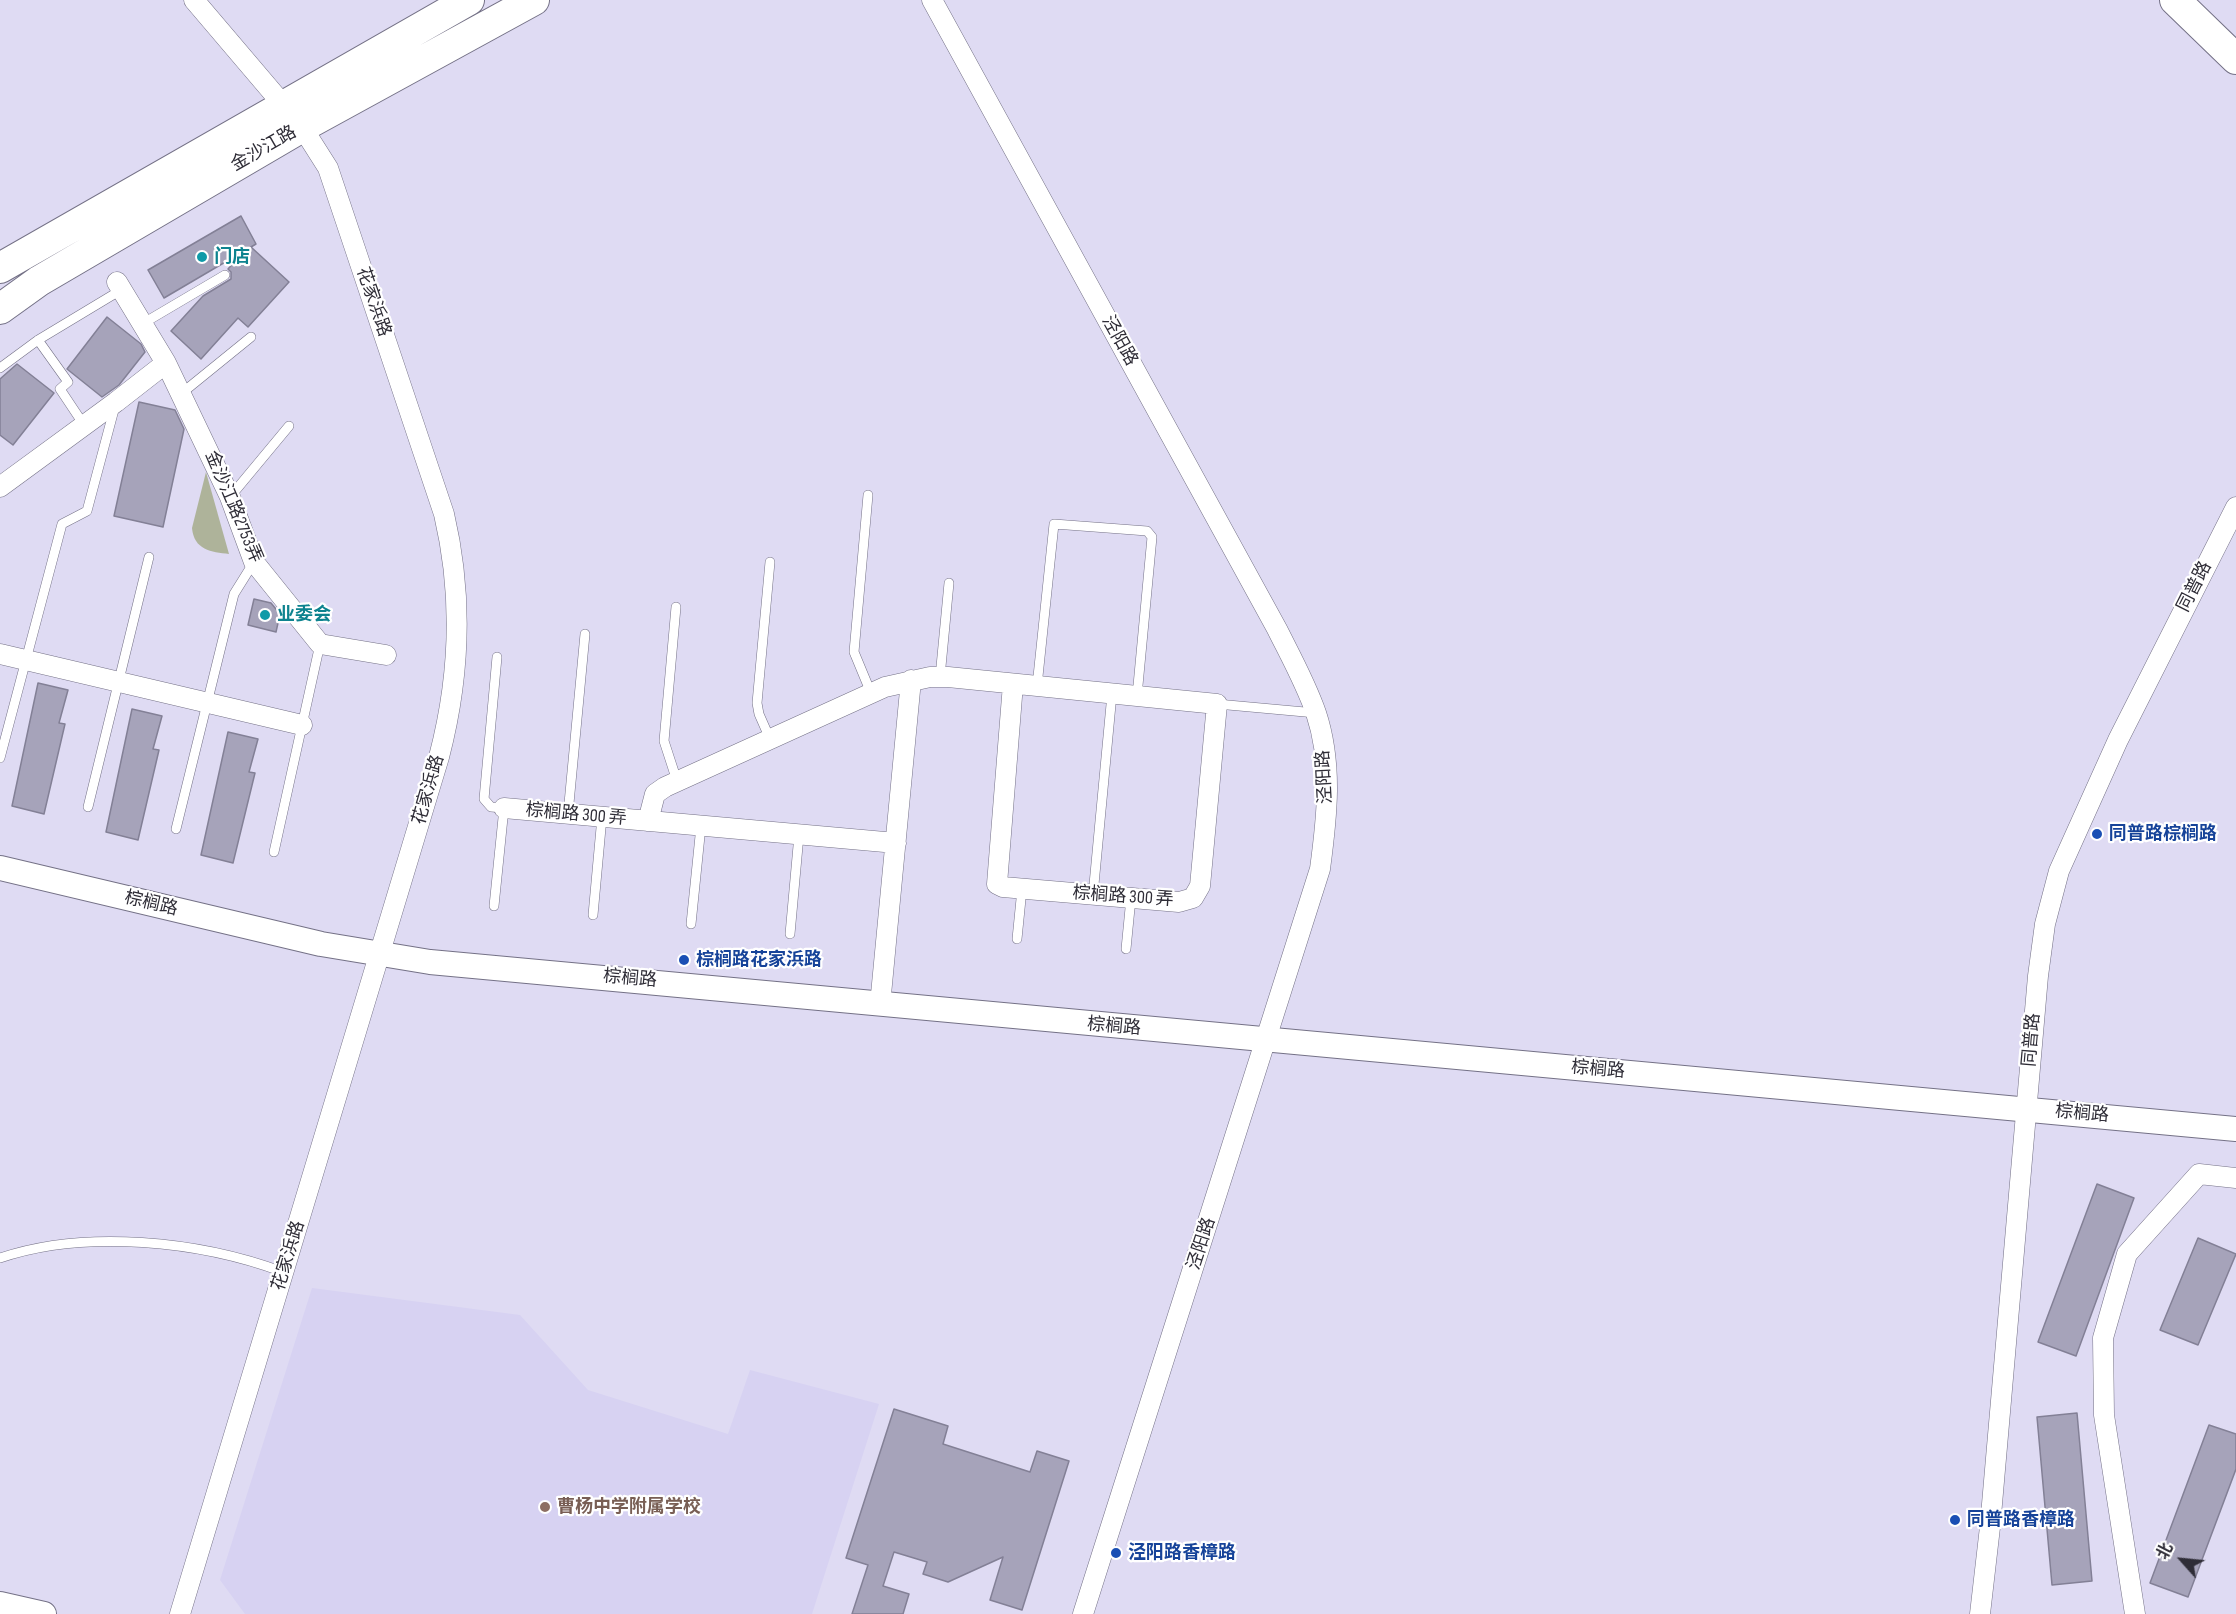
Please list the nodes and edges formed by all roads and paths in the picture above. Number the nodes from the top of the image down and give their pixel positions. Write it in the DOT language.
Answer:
graph roads {
  1 [pos="194,0"];
  2 [pos="469,0"];
  3 [pos="534,0"];
  4 [pos="932,0"];
  5 [pos="2175,0"];
  6 [pos="2236,59"];
  7 [pos="284,104"];
  8 [pos="302,127"];
  9 [pos="0,267"];
  10 [pos="225,275"];
  11 [pos="119,286"];
  12 [pos="0,309"];
  13 [pos="142,324"];
  14 [pos="251,337"];
  15 [pos="38,340"];
  16 [pos="166,363"];
  17 [pos="0,368"];
  18 [pos="182,393"];
  19 [pos="116,402"];
  20 [pos="84,424"];
  21 [pos="289,426"];
  22 [pos="2,480"];
  23 [pos="868,495"];
  24 [pos="230,497"];
  25 [pos="2236,507"];
  26 [pos="149,557"];
  27 [pos="254,562"];
  28 [pos="770,562"];
  29 [pos="949,583"];
  30 [pos="676,607"];
  31 [pos="585,634"];
  32 [pos="320,644"];
  33 [pos="0,654"];
  34 [pos="386,656"];
  35 [pos="496,657"];
  36 [pos="26,660"];
  37 [pos="940,677"];
  38 [pos="911,680"];
  39 [pos="119,682"];
  40 [pos="1013,684"];
  41 [pos="1037,686"];
  42 [pos="871,693"];
  43 [pos="1112,694"];
  44 [pos="1137,696"];
  45 [pos="206,702"];
  46 [pos="1217,704"];
  47 [pos="1316,713"];
  48 [pos="302,725"];
  49 [pos="770,739"];
  50 [pos="0,758"];
  51 [pos="678,781"];
  52 [pos="88,807"];
  53 [pos="504,808"];
  54 [pos="568,814"];
  55 [pos="602,817"];
  56 [pos="648,821"];
  57 [pos="701,826"];
  58 [pos="176,829"];
  59 [pos="799,835"];
  60 [pos="896,843"];
  61 [pos="274,852"];
  62 [pos="0,868"];
  63 [pos="1022,889"];
  64 [pos="1093,895"];
  65 [pos="1131,898"];
  66 [pos="494,906"];
  67 [pos="593,915"];
  68 [pos="691,924"];
  69 [pos="790,934"];
  70 [pos="1017,939"];
  71 [pos="1126,949"];
  72 [pos="380,956"];
  73 [pos="880,1005"];
  74 [pos="1267,1041"];
  75 [pos="2027,1108"];
  76 [pos="2236,1129"];
  77 [pos="2236,1178"];
  78 [pos="0,1246"];
  79 [pos="10,1254"];
  80 [pos="0,1258"];
  81 [pos="284,1272"];
  82 [pos="0,1604"];
  83 [pos="44,1614"];
  84 [pos="180,1614"];
  85 [pos="1083,1614"];
  86 [pos="1980,1614"];
  87 [pos="2134,1614"];
  1 -- 7 [label="street, 花家浜路"];
  2 -- 7 [label="main road, 金沙江路"];
  3 -- 8 [label="main road, 金沙江路"];
  4 -- 47 [label="street, 泾阳路"];
  5 -- 6 [label="main road"];
  7 -- 8 [label="street, 花家浜路"];
  7 -- 9 [label="main road, 金沙江路"];
  8 -- 12 [label="main road, 金沙江路"];
  8 -- 72 [label="street, 花家浜路"];
  10 -- 13 [label="lane"];
  11 -- 13 [label="street, 金沙江路2753弄"];
  11 -- 15 [label="lane"];
  13 -- 16 [label="street, 金沙江路2753弄"];
  14 -- 18 [label="lane"];
  15 -- 17 [label="lane"];
  15 -- 20 [label="lane"];
  16 -- 18 [label="street, 金沙江路2753弄"];
  16 -- 19 [label="street"];
  18 -- 24 [label="street, 金沙江路2753弄"];
  19 -- 20 [label="street"];
  19 -- 36 [label="lane"];
  20 -- 22 [label="street"];
  21 -- 24 [label="lane"];
  23 -- 42 [label="lane"];
  24 -- 27 [label="street, 金沙江路2753弄"];
  25 -- 75 [label="street, 同普路"];
  26 -- 39 [label="lane"];
  27 -- 32 [label="street, 金沙江路2753弄"];
  27 -- 45 [label="lane"];
  28 -- 49 [label="lane"];
  29 -- 37 [label="lane"];
  30 -- 51 [label="lane"];
  31 -- 54 [label="lane"];
  32 -- 34 [label="street"];
  32 -- 48 [label="lane"];
  33 -- 36 [label="street"];
  35 -- 53 [label="lane"];
  36 -- 39 [label="street"];
  36 -- 50 [label="lane"];
  37 -- 38 [label="street, 棕榈路 300 弄"];
  37 -- 40 [label="street, 棕榈路 300 弄"];
  38 -- 42 [label="street, 棕榈路 300 弄"];
  38 -- 60 [label="street"];
  39 -- 45 [label="street"];
  39 -- 52 [label="lane"];
  40 -- 41 [label="street, 棕榈路 300 弄"];
  40 -- 63 [label="street, 棕榈路 300 弄"];
  41 -- 43 [label="street, 棕榈路 300 弄"];
  41 -- 44 [label="lane"];
  42 -- 49 [label="street, 棕榈路 300 弄"];
  43 -- 44 [label="street, 棕榈路 300 弄"];
  43 -- 64 [label="lane"];
  44 -- 46 [label="street, 棕榈路 300 弄"];
  45 -- 48 [label="street"];
  45 -- 58 [label="lane"];
  46 -- 47 [label="lane"];
  46 -- 65 [label="street, 棕榈路 300 弄"];
  47 -- 74 [label="street, 泾阳路"];
  48 -- 61 [label="lane"];
  49 -- 51 [label="street, 棕榈路 300 弄"];
  51 -- 56 [label="street, 棕榈路 300 弄"];
  53 -- 54 [label="street, 棕榈路 300 弄"];
  53 -- 66 [label="lane"];
  54 -- 55 [label="street, 棕榈路 300 弄"];
  55 -- 56 [label="street, 棕榈路 300 弄"];
  55 -- 67 [label="lane"];
  56 -- 57 [label="street, 棕榈路 300 弄"];
  57 -- 59 [label="street, 棕榈路 300 弄"];
  57 -- 68 [label="lane"];
  59 -- 60 [label="street, 棕榈路 300 弄"];
  59 -- 69 [label="lane"];
  60 -- 73 [label="street"];
  62 -- 72 [label="street, 棕榈路"];
  63 -- 64 [label="street, 棕榈路 300 弄"];
  63 -- 70 [label="lane"];
  64 -- 65 [label="street, 棕榈路 300 弄"];
  65 -- 71 [label="lane"];
  72 -- 73 [label="street, 棕榈路"];
  72 -- 81 [label="street, 花家浜路"];
  73 -- 74 [label="street, 棕榈路"];
  74 -- 75 [label="street, 棕榈路"];
  74 -- 85 [label="street, 泾阳路"];
  75 -- 76 [label="street, 棕榈路"];
  75 -- 86 [label="street, 同普路"];
  77 -- 87 [label="street"];
  78 -- 79 [label="lane"];
  79 -- 80 [label="lane"];
  79 -- 81 [label="lane"];
  81 -- 84 [label="street, 花家浜路"];
  82 -- 83 [label="street"];
}
